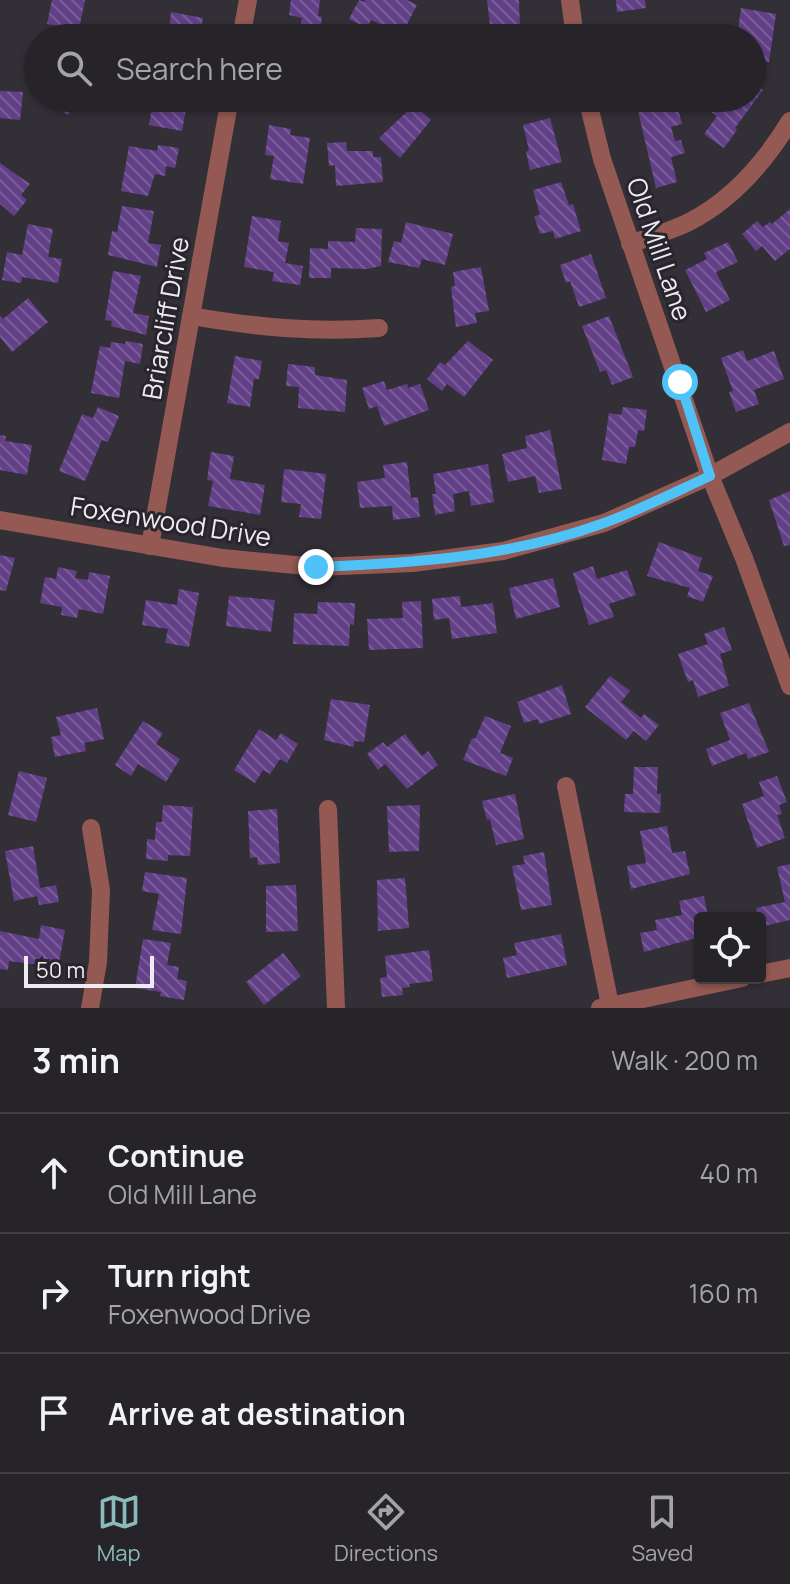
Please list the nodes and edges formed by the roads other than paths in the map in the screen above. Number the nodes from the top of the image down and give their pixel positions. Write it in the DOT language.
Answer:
graph roads {
  1 [pos="248,0"];
  2 [pos="570,0"];
  3 [pos="244,24"];
  4 [pos="573,24"];
  5 [pos="227,112"];
  6 [pos="590,112"];
  7 [pos="790,121"];
  8 [pos="630,244"];
  9 [pos="191,316"];
  10 [pos="379,328"];
  11 [pos="790,432"];
  12 [pos="710,476"];
  13 [pos="0,520"];
  14 [pos="150,546"];
  15 [pos="790,686"];
  16 [pos="566,786"];
  17 [pos="328,809"];
  18 [pos="91,828"];
  19 [pos="790,968"];
  20 [pos="766,973"];
  21 [pos="713,984"];
  22 [pos="604,1007"];
  23 [pos="90,1008"];
  24 [pos="336,1008"];
  1 -- 3 [label="street"];
  2 -- 4 [label="street"];
  5 -- 9 [label="street, Briarcliff Drive"];
  6 -- 8 [label="street, Old Mill Lane"];
  7 -- 8 [label="street"];
  8 -- 12 [label="street, Old Mill Lane"];
  9 -- 10 [label="street"];
  9 -- 14 [label="street, Briarcliff Drive"];
  11 -- 12 [label="street, Foxenwood Drive"];
  12 -- 14 [label="street, Foxenwood Drive"];
  12 -- 15 [label="street, Old Mill Lane"];
  13 -- 14 [label="street, Foxenwood Drive"];
  16 -- 22 [label="street"];
  17 -- 24 [label="street"];
  18 -- 23 [label="street"];
  19 -- 20 [label="street"];
  21 -- 22 [label="street"];
}
